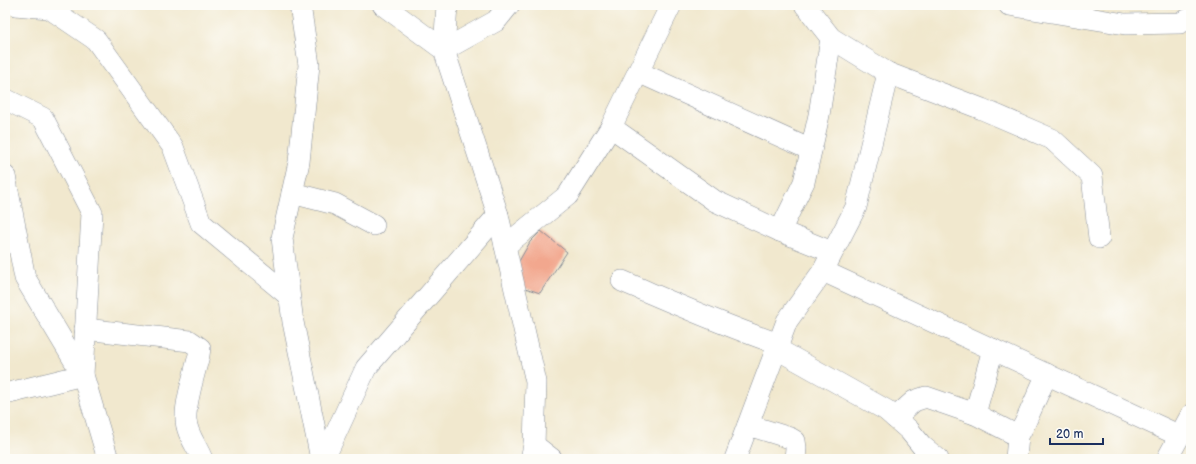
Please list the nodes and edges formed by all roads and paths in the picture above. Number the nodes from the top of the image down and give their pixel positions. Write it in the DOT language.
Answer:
graph roads {
  1 [pos="15,5"];
  2 [pos="300,5"];
  3 [pos="383,5"];
  4 [pos="447,5"];
  5 [pos="509,5"];
  6 [pos="671,5"];
  7 [pos="805,5"];
  8 [pos="1009,5"];
  9 [pos="1041,8"];
  10 [pos="1191,18"];
  11 [pos="831,38"];
  12 [pos="444,50"];
  13 [pos="638,72"];
  14 [pos="888,73"];
  15 [pos="5,98"];
  16 [pos="611,127"];
  17 [pos="811,150"];
  18 [pos="5,176"];
  19 [pos="292,193"];
  20 [pos="498,215"];
  21 [pos="374,225"];
  22 [pos="780,231"];
  23 [pos="1099,238"];
  24 [pos="505,246"];
  25 [pos="832,252"];
  26 [pos="823,271"];
  27 [pos="622,280"];
  28 [pos="289,296"];
  29 [pos="85,329"];
  30 [pos="778,347"];
  31 [pos="993,349"];
  32 [pos="1047,374"];
  33 [pos="83,375"];
  34 [pos="5,394"];
  35 [pos="975,414"];
  36 [pos="1191,415"];
  37 [pos="895,418"];
  38 [pos="748,425"];
  39 [pos="1018,436"];
  40 [pos="1180,436"];
  41 [pos="532,452"];
  42 [pos="108,459"];
  43 [pos="202,459"];
  44 [pos="323,459"];
  45 [pos="552,459"];
  46 [pos="734,459"];
  47 [pos="795,459"];
  48 [pos="938,459"];
  49 [pos="1016,459"];
  50 [pos="1167,459"];
  1 -- 28 [label="street"];
  2 -- 19 [label="street"];
  3 -- 12 [label="street"];
  4 -- 12 [label="street"];
  5 -- 12 [label="street"];
  6 -- 13 [label="street"];
  7 -- 11 [label="street"];
  8 -- 9 [label="street"];
  9 -- 10 [label="street"];
  11 -- 14 [label="street"];
  11 -- 17 [label="street"];
  12 -- 20 [label="street"];
  13 -- 16 [label="street"];
  13 -- 17 [label="street"];
  14 -- 23 [label="street"];
  14 -- 25 [label="street"];
  15 -- 29 [label="street"];
  16 -- 22 [label="street"];
  16 -- 24 [label="street"];
  17 -- 22 [label="street"];
  18 -- 33 [label="street"];
  19 -- 21 [label="street"];
  19 -- 28 [label="street"];
  20 -- 24 [label="street"];
  20 -- 44 [label="street"];
  22 -- 25 [label="street"];
  24 -- 41 [label="street"];
  25 -- 26 [label="street"];
  26 -- 30 [label="street"];
  26 -- 31 [label="street"];
  27 -- 30 [label="street"];
  28 -- 44 [label="street"];
  29 -- 33 [label="street"];
  29 -- 43 [label="street"];
  30 -- 37 [label="street"];
  30 -- 38 [label="street"];
  31 -- 32 [label="street"];
  31 -- 35 [label="street"];
  32 -- 39 [label="street"];
  32 -- 40 [label="street"];
  33 -- 34 [label="street"];
  33 -- 42 [label="street"];
  35 -- 37 [label="street"];
  35 -- 39 [label="street"];
  36 -- 40 [label="street"];
  37 -- 48 [label="street"];
  38 -- 46 [label="street"];
  38 -- 47 [label="street"];
  39 -- 49 [label="street"];
  40 -- 50 [label="street"];
  41 -- 45 [label="street"];
}
